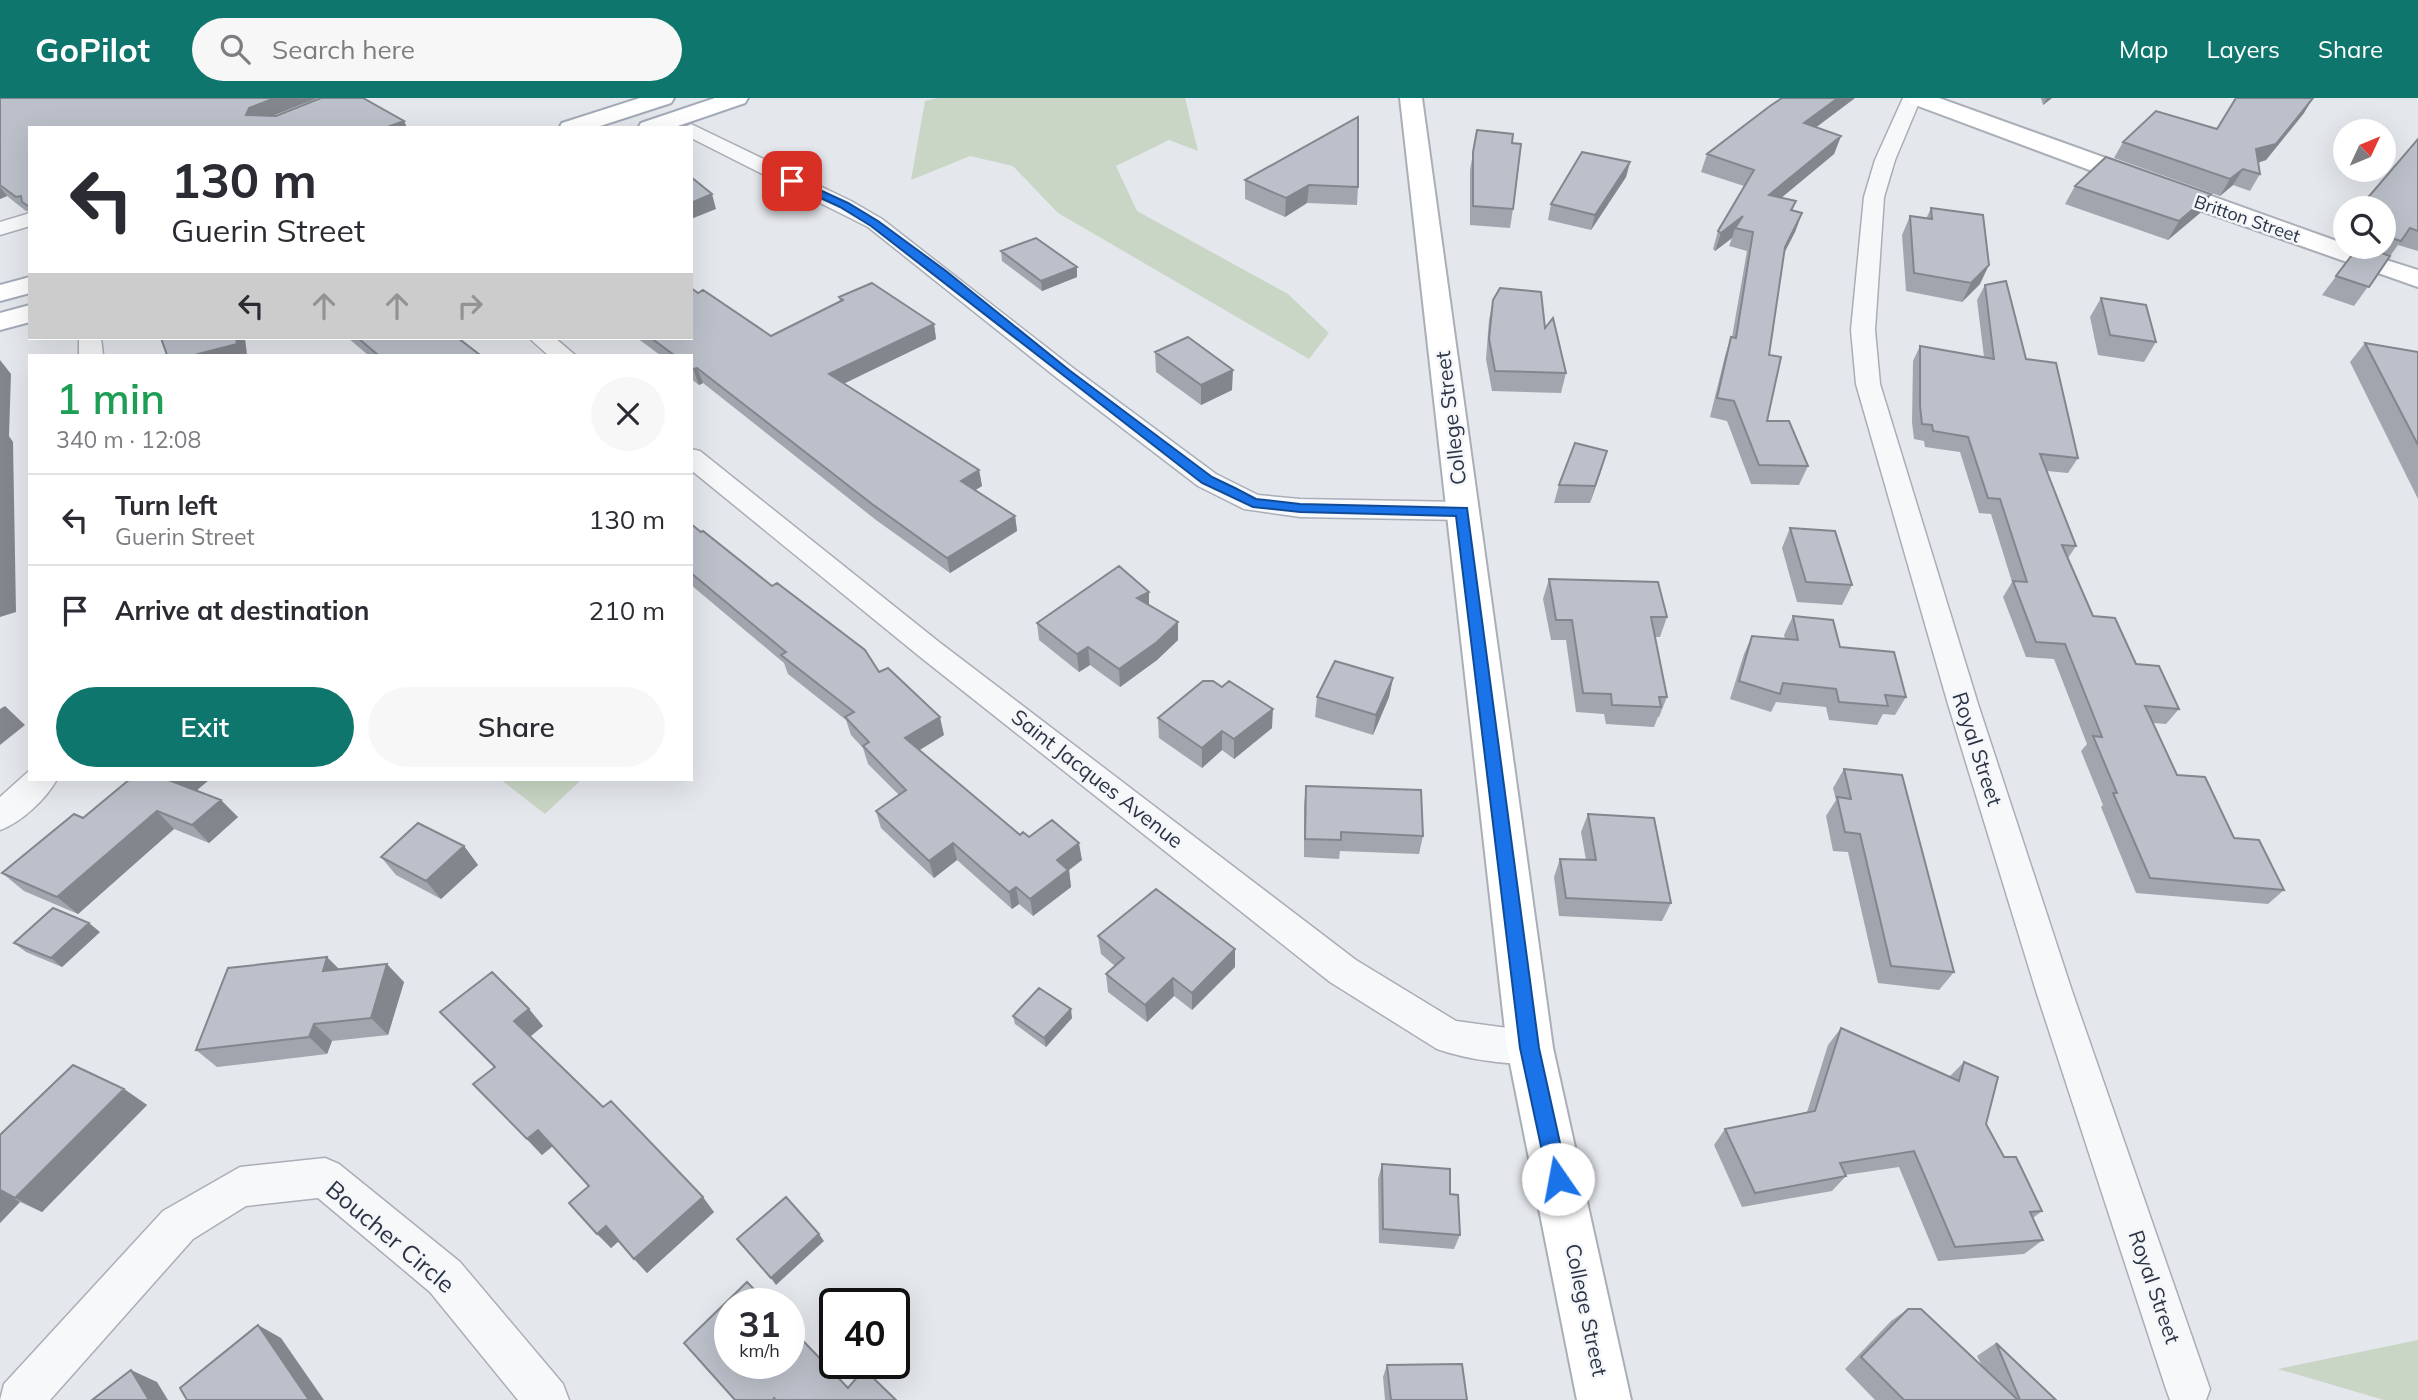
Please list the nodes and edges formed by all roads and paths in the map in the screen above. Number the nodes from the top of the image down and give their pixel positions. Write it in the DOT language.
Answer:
graph roads {
  1 [pos="663,98"];
  2 [pos="737,98"];
  3 [pos="1411,98"];
  4 [pos="1912,98"];
  5 [pos="1919,98"];
  6 [pos="576,126"];
  7 [pos="685,126"];
  8 [pos="693,130"];
  9 [pos="28,220"];
  10 [pos="0,229"];
  11 [pos="2418,279"];
  12 [pos="28,286"];
  13 [pos="0,293"];
  14 [pos="28,314"];
  15 [pos="0,321"];
  16 [pos="543,340"];
  17 [pos="562,354"];
  18 [pos="693,459"];
  19 [pos="1462,511"];
  20 [pos="39,781"];
  21 [pos="0,817"];
  22 [pos="1530,1048"];
  23 [pos="2188,1389"];
  24 [pos="20,1400"];
  25 [pos="547,1400"];
  26 [pos="1604,1400"];
  1 -- 6 [label="street"];
  2 -- 7 [label="street"];
  3 -- 19 [label="street, College Street"];
  4 -- 23 [label="street, Royal Street"];
  5 -- 11 [label="street, Britton Street"];
  8 -- 19 [label="street"];
  9 -- 10 [label="street"];
  12 -- 13 [label="street"];
  14 -- 15 [label="street"];
  16 -- 17 [label="street"];
  18 -- 22 [label="street, Saint Jacques Avenue"];
  19 -- 22 [label="street, College Street"];
  20 -- 21 [label="street"];
  22 -- 26 [label="street, College Street"];
  24 -- 25 [label="street, Boucher Circle"];
}
